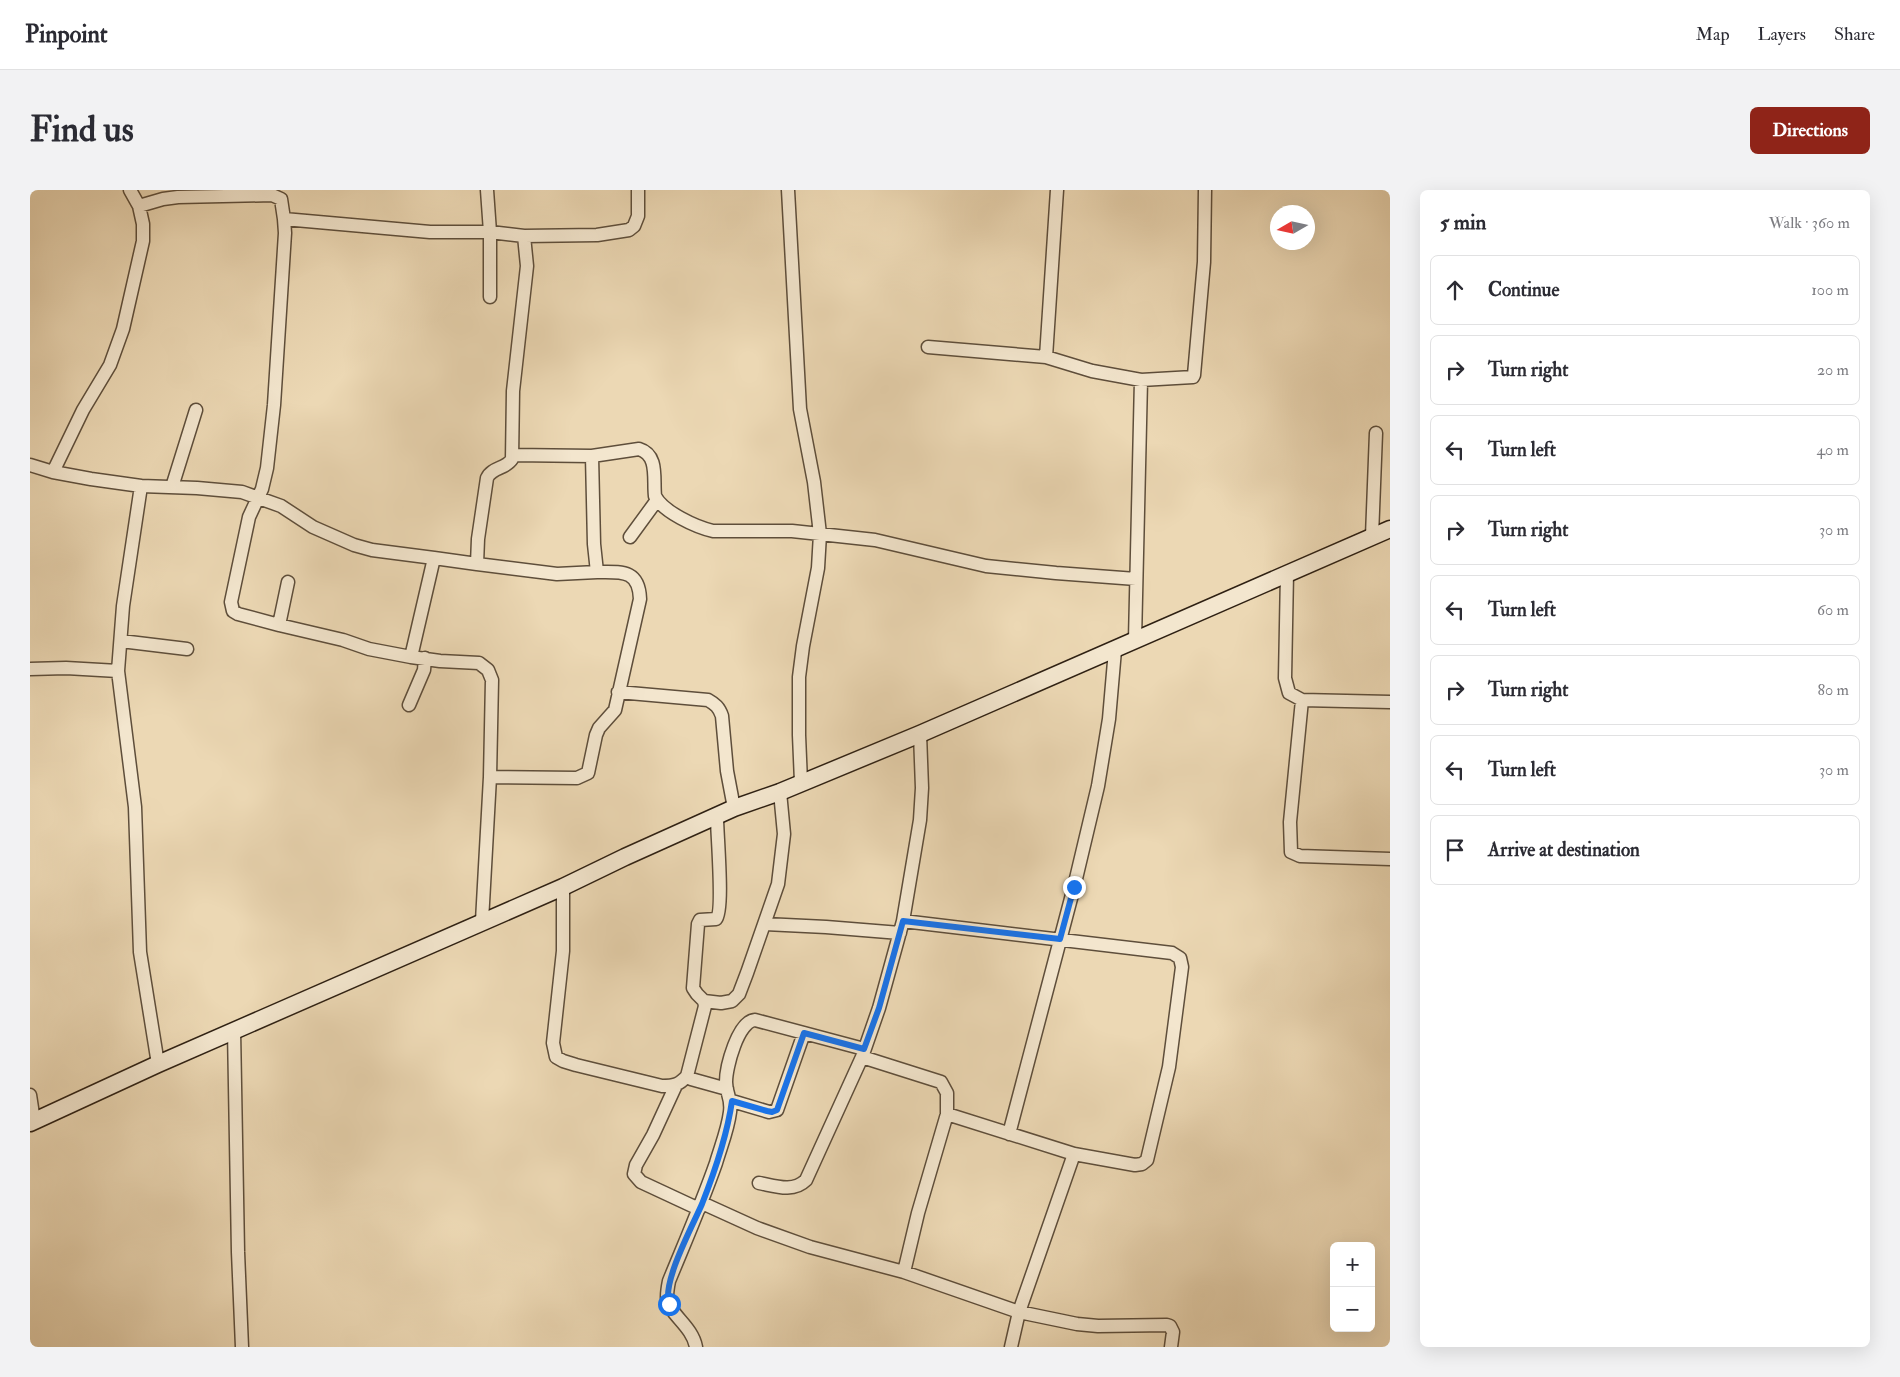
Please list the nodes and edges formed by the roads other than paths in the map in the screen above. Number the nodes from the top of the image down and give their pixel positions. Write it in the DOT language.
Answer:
graph roads {
  1 [pos="130,190"];
  2 [pos="487,190"];
  3 [pos="638,190"];
  4 [pos="788,190"];
  5 [pos="1057,190"];
  6 [pos="1205,190"];
  7 [pos="140,206"];
  8 [pos="284,220"];
  9 [pos="490,232"];
  10 [pos="524,236"];
  11 [pos="490,297"];
  12 [pos="928,347"];
  13 [pos="1046,357"];
  14 [pos="1141,380"];
  15 [pos="196,410"];
  16 [pos="1376,433"];
  17 [pos="513,455"];
  18 [pos="592,456"];
  19 [pos="30,465"];
  20 [pos="53,472"];
  21 [pos="141,486"];
  22 [pos="172,487"];
  23 [pos="258,497"];
  24 [pos="657,500"];
  25 [pos="1390,529"];
  26 [pos="820,534"];
  27 [pos="1372,536"];
  28 [pos="630,537"];
  29 [pos="434,558"];
  30 [pos="478,564"];
  31 [pos="597,572"];
  32 [pos="1286,573"];
  33 [pos="1136,579"];
  34 [pos="288,582"];
  35 [pos="279,625"];
  36 [pos="1135,640"];
  37 [pos="121,641"];
  38 [pos="187,649"];
  39 [pos="1115,650"];
  40 [pos="411,657"];
  41 [pos="425,658"];
  42 [pos="30,669"];
  43 [pos="118,671"];
  44 [pos="618,692"];
  45 [pos="1302,700"];
  46 [pos="1390,702"];
  47 [pos="409,705"];
  48 [pos="920,734"];
  49 [pos="490,776"];
  50 [pos="801,782"];
  51 [pos="780,792"];
  52 [pos="734,808"];
  53 [pos="717,818"];
  54 [pos="1390,860"];
  55 [pos="563,886"];
  56 [pos="482,921"];
  57 [pos="765,924"];
  58 [pos="902,927"];
  59 [pos="1060,939"];
  60 [pos="704,1001"];
  61 [pos="234,1030"];
  62 [pos="804,1033"];
  63 [pos="863,1053"];
  64 [pos="158,1064"];
  65 [pos="687,1076"];
  66 [pos="676,1085"];
  67 [pos="727,1089"];
  68 [pos="30,1095"];
  69 [pos="732,1101"];
  70 [pos="947,1114"];
  71 [pos="32,1122"];
  72 [pos="1009,1134"];
  73 [pos="1074,1154"];
  74 [pos="759,1183"];
  75 [pos="701,1206"];
  76 [pos="904,1272"];
  77 [pos="1019,1312"];
  78 [pos="242,1347"];
  79 [pos="696,1347"];
  80 [pos="1011,1347"];
  81 [pos="1171,1347"];
  1 -- 7 [label="street"];
  2 -- 9 [label="street"];
  3 -- 10 [label="street"];
  4 -- 26 [label="street"];
  5 -- 13 [label="street"];
  6 -- 14 [label="street"];
  7 -- 8 [label="street"];
  7 -- 20 [label="street"];
  8 -- 9 [label="street"];
  8 -- 23 [label="street"];
  9 -- 10 [label="street"];
  9 -- 11 [label="street"];
  10 -- 17 [label="street"];
  12 -- 13 [label="street"];
  13 -- 14 [label="street"];
  14 -- 33 [label="street"];
  15 -- 22 [label="street"];
  16 -- 27 [label="street"];
  17 -- 18 [label="street"];
  17 -- 30 [label="street"];
  18 -- 24 [label="street"];
  18 -- 31 [label="street"];
  19 -- 20 [label="street"];
  20 -- 21 [label="street"];
  21 -- 22 [label="street"];
  21 -- 37 [label="street"];
  22 -- 23 [label="street"];
  23 -- 29 [label="street"];
  23 -- 35 [label="street"];
  24 -- 26 [label="street"];
  24 -- 28 [label="street"];
  25 -- 27 [label="street"];
  26 -- 33 [label="street"];
  26 -- 50 [label="street"];
  27 -- 32 [label="street"];
  29 -- 30 [label="street"];
  29 -- 40 [label="street"];
  30 -- 31 [label="street"];
  31 -- 44 [label="street"];
  32 -- 36 [label="street"];
  32 -- 45 [label="street"];
  33 -- 36 [label="street"];
  34 -- 35 [label="street"];
  35 -- 40 [label="street"];
  36 -- 39 [label="street"];
  37 -- 38 [label="street"];
  37 -- 43 [label="street"];
  39 -- 48 [label="street"];
  39 -- 59 [label="street"];
  40 -- 41 [label="street"];
  41 -- 47 [label="street"];
  41 -- 49 [label="street"];
  42 -- 43 [label="street"];
  43 -- 64 [label="street"];
  44 -- 49 [label="street"];
  44 -- 52 [label="street"];
  45 -- 46 [label="street"];
  45 -- 54 [label="street"];
  48 -- 50 [label="street"];
  48 -- 58 [label="street"];
  49 -- 56 [label="street"];
  50 -- 51 [label="street"];
  51 -- 52 [label="street"];
  51 -- 57 [label="street"];
  52 -- 53 [label="street"];
  53 -- 55 [label="street"];
  53 -- 60 [label="street"];
  55 -- 56 [label="street"];
  55 -- 66 [label="street"];
  56 -- 61 [label="street"];
  57 -- 58 [label="street"];
  57 -- 60 [label="street"];
  58 -- 59 [label="street"];
  58 -- 63 [label="street"];
  59 -- 72 [label="street"];
  59 -- 73 [label="street"];
  60 -- 65 [label="street"];
  61 -- 64 [label="street"];
  61 -- 78 [label="street"];
  62 -- 63 [label="street"];
  62 -- 67 [label="street"];
  62 -- 69 [label="street"];
  63 -- 70 [label="street"];
  63 -- 74 [label="street"];
  64 -- 71 [label="street"];
  65 -- 66 [label="street"];
  65 -- 67 [label="street"];
  66 -- 75 [label="street"];
  67 -- 69 [label="street"];
  68 -- 71 [label="street"];
  69 -- 75 [label="street"];
  70 -- 72 [label="street"];
  70 -- 76 [label="street"];
  72 -- 73 [label="street"];
  73 -- 77 [label="street"];
  75 -- 76 [label="street"];
  75 -- 79 [label="street"];
  76 -- 77 [label="street"];
  77 -- 80 [label="street"];
  77 -- 81 [label="street"];
}
